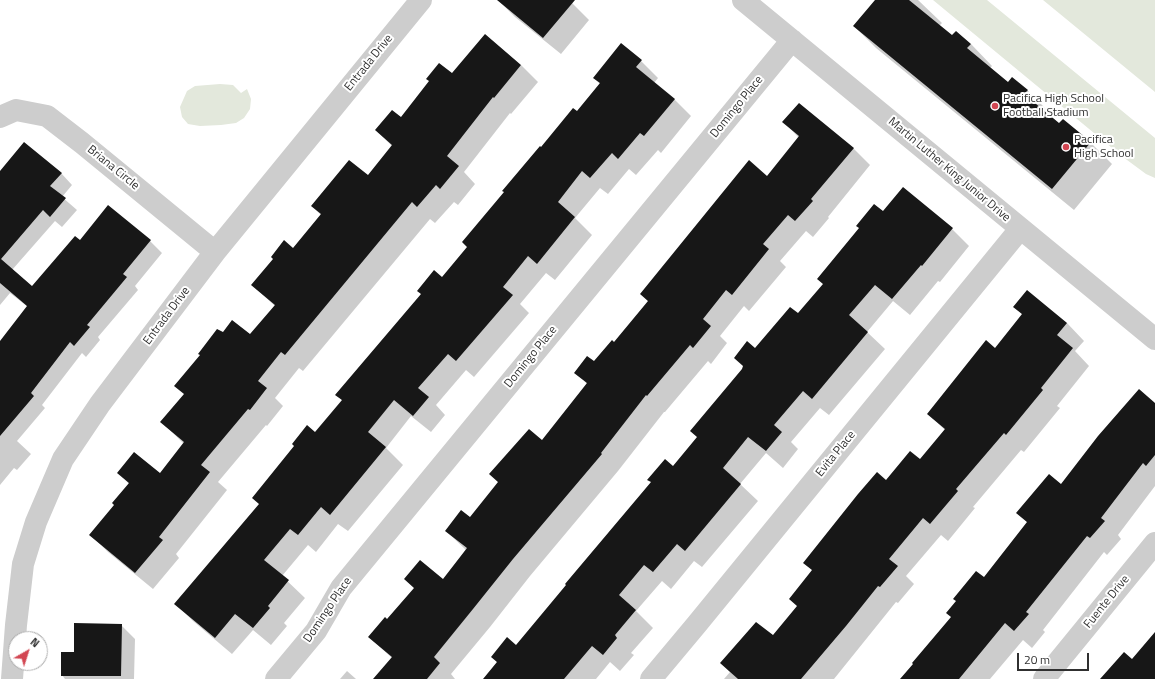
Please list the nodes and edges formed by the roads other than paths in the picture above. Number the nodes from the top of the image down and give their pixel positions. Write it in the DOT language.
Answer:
graph roads {
  1 [pos="421,0"];
  2 [pos="743,0"];
  3 [pos="792,40"];
  4 [pos="0,117"];
  5 [pos="1020,229"];
  6 [pos="215,252"];
  7 [pos="1155,339"];
  8 [pos="1155,543"];
  9 [pos="12,679"];
  10 [pos="276,679"];
  11 [pos="651,679"];
  12 [pos="1044,679"];
  1 -- 6 [label="street, Entrada Drive"];
  2 -- 3 [label="street, Martin Luther King Junior Drive"];
  3 -- 5 [label="street, Martin Luther King Junior Drive"];
  3 -- 10 [label="street, Domingo Place"];
  4 -- 6 [label="street, Briana Circle"];
  5 -- 7 [label="street, Martin Luther King Junior Drive"];
  5 -- 11 [label="street, Evita Place"];
  6 -- 9 [label="street, Entrada Drive"];
  8 -- 12 [label="street, Fuente Drive"];
}
